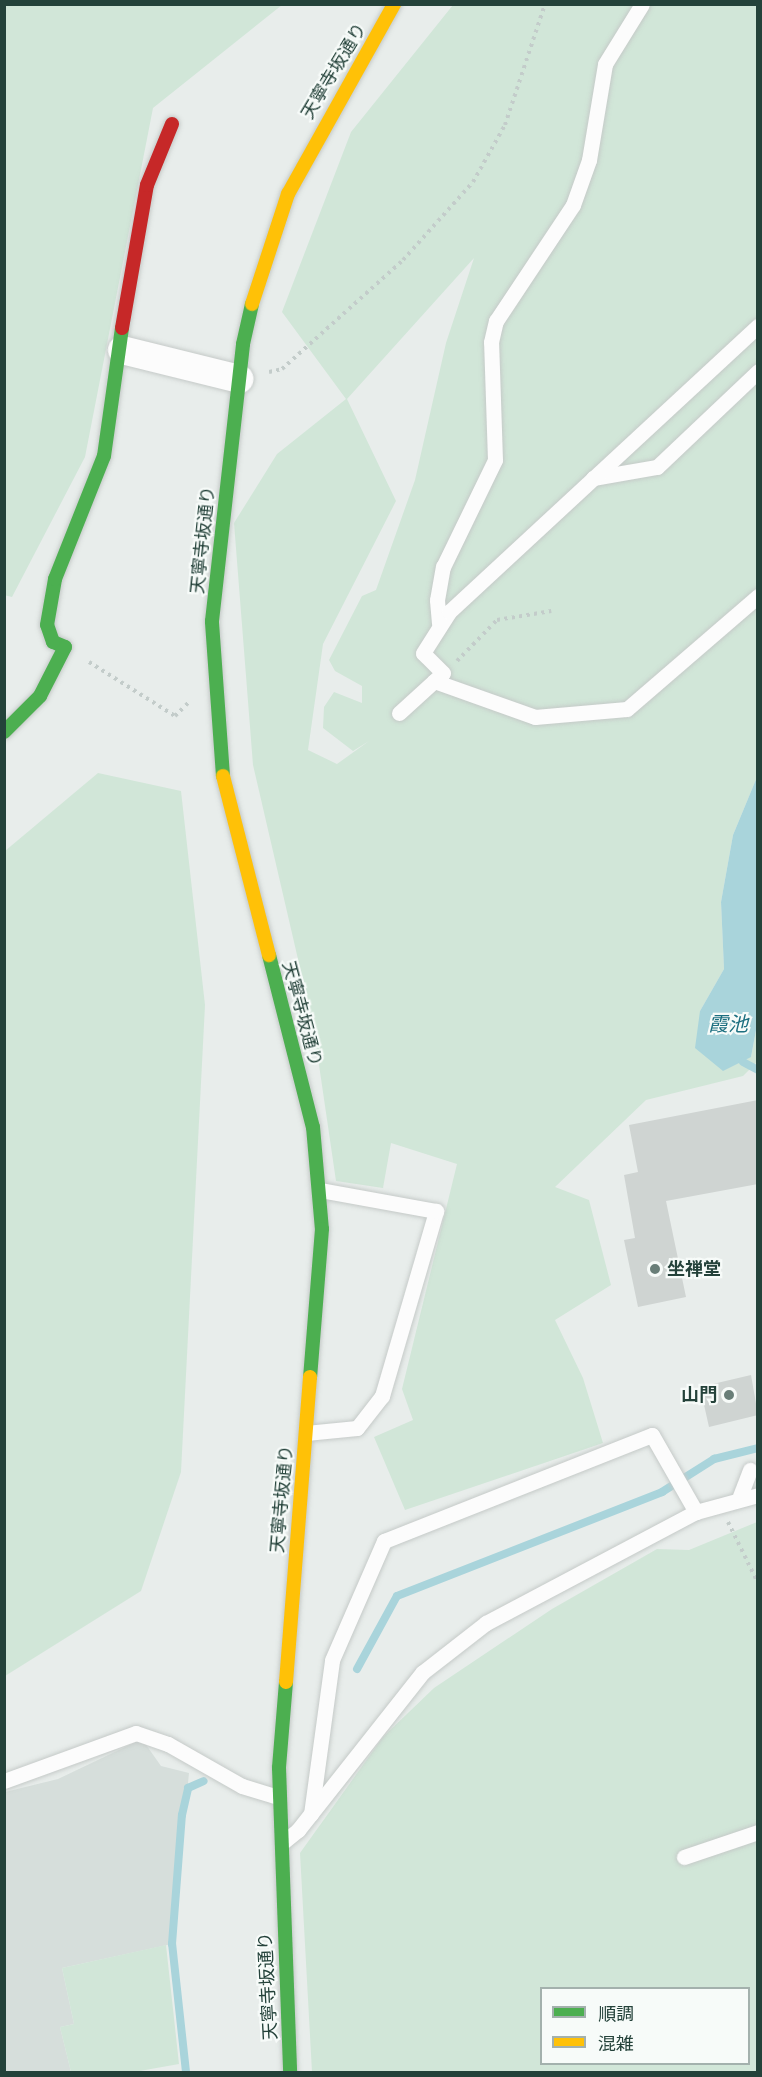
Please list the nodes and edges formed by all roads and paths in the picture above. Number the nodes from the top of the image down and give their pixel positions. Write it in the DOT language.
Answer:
graph roads {
  1 [pos="394,4"];
  2 [pos="545,4"];
  3 [pos="642,4"];
  4 [pos="172,124"];
  5 [pos="758,326"];
  6 [pos="122,350"];
  7 [pos="758,371"];
  8 [pos="240,379"];
  9 [pos="593,478"];
  10 [pos="758,596"];
  11 [pos="551,611"];
  12 [pos="440,623"];
  13 [pos="65,647"];
  14 [pos="439,677"];
  15 [pos="213,679"];
  16 [pos="399,713"];
  17 [pos="4,732"];
  18 [pos="320,1190"];
  19 [pos="306,1433"];
  20 [pos="750,1470"];
  21 [pos="758,1495"];
  22 [pos="740,1496"];
  23 [pos="696,1512"];
  24 [pos="741,1548"];
  25 [pos="758,1583"];
  26 [pos="4,1781"];
  27 [pos="278,1797"];
  28 [pos="311,1814"];
  29 [pos="758,1832"];
  30 [pos="280,1845"];
  31 [pos="684,1857"];
  32 [pos="290,2073"];
  1 -- 8 [label="street, 天寧寺坂通り"];
  2 -- 8 [label="path"];
  3 -- 12 [label="lane"];
  4 -- 6 [label="street"];
  5 -- 9 [label="lane"];
  6 -- 8 [label="street"];
  6 -- 13 [label="street"];
  7 -- 9 [label="lane"];
  8 -- 15 [label="street, 天寧寺坂通り"];
  9 -- 12 [label="lane"];
  10 -- 14 [label="lane"];
  11 -- 14 [label="path"];
  12 -- 14 [label="lane"];
  13 -- 15 [label="path"];
  13 -- 17 [label="street"];
  14 -- 16 [label="lane"];
  15 -- 18 [label="street, 天寧寺坂通り"];
  18 -- 19 [label="street, 天寧寺坂通り"];
  18 -- 19 [label="lane"];
  19 -- 27 [label="street, 天寧寺坂通り"];
  20 -- 22 [label="lane"];
  21 -- 22 [label="lane"];
  22 -- 23 [label="lane"];
  23 -- 28 [label="lane"];
  23 -- 28 [label="lane"];
  24 -- 25 [label="path"];
  26 -- 27 [label="lane"];
  27 -- 30 [label="street, 天寧寺坂通り"];
  28 -- 30 [label="lane"];
  29 -- 31 [label="lane"];
  30 -- 32 [label="street, 天寧寺坂通り"];
}
